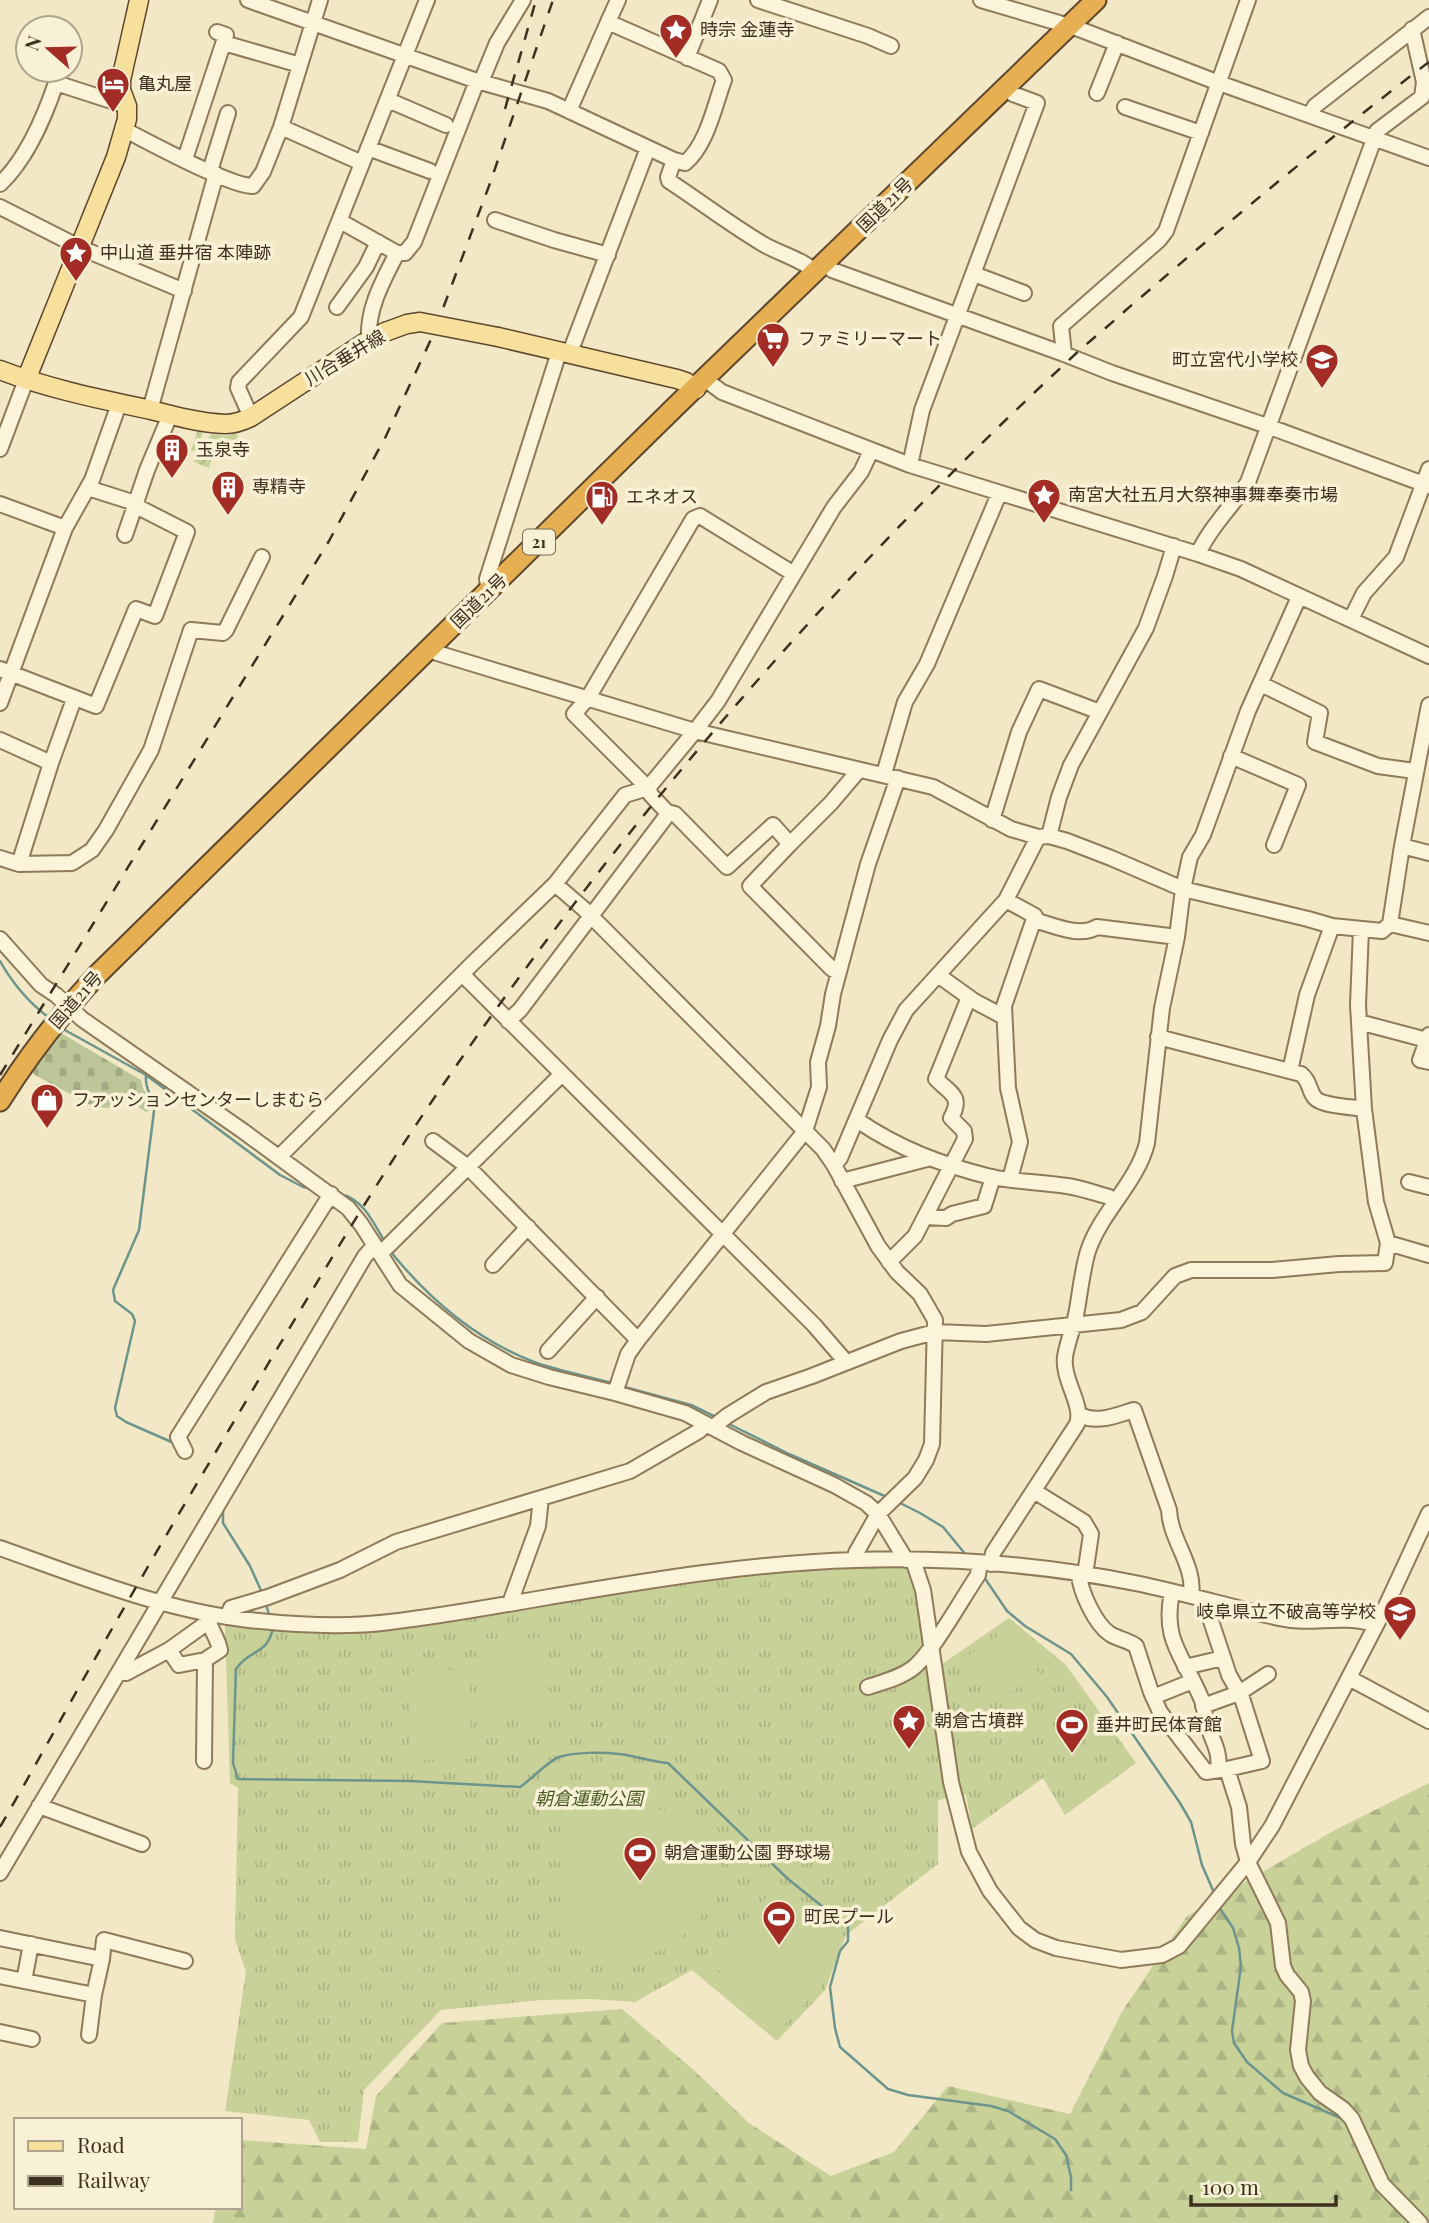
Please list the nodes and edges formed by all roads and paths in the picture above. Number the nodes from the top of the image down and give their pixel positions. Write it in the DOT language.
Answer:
graph roads {
  1 [pos="139,0"];
  2 [pos="248,0"];
  3 [pos="320,0"];
  4 [pos="427,0"];
  5 [pos="523,0"];
  6 [pos="618,0"];
  7 [pos="710,0"];
  8 [pos="758,0"];
  9 [pos="981,0"];
  10 [pos="1096,0"];
  11 [pos="1243,2"];
  12 [pos="1008,4"];
  13 [pos="1429,17"];
  14 [pos="608,22"];
  15 [pos="313,23"];
  16 [pos="1070,26"];
  17 [pos="1412,29"];
  18 [pos="1116,43"];
  19 [pos="891,46"];
  20 [pos="405,56"];
  21 [pos="687,58"];
  22 [pos="300,65"];
  23 [pos="479,81"];
  24 [pos="1219,83"];
  25 [pos="1007,86"];
  26 [pos="1097,93"];
  27 [pos="388,100"];
  28 [pos="127,106"];
  29 [pos="1125,107"];
  30 [pos="569,111"];
  31 [pos="228,113"];
  32 [pos="1310,115"];
  33 [pos="446,124"];
  34 [pos="281,127"];
  35 [pos="125,130"];
  36 [pos="1201,134"];
  37 [pos="1375,138"];
  38 [pos="368,148"];
  39 [pos="648,148"];
  40 [pos="1429,158"];
  41 [pos="185,159"];
  42 [pos="674,160"];
  43 [pos="362,163"];
  44 [pos="430,172"];
  45 [pos="213,173"];
  46 [pos="0,184"];
  47 [pos="0,207"];
  48 [pos="495,220"];
  49 [pos="340,221"];
  50 [pos="378,242"];
  51 [pos="81,248"];
  52 [pos="397,253"];
  53 [pos="608,255"];
  54 [pos="821,268"];
  55 [pos="974,274"];
  56 [pos="184,290"];
  57 [pos="1024,293"];
  58 [pos="337,307"];
  59 [pos="958,316"];
  60 [pos="377,336"];
  61 [pos="564,354"];
  62 [pos="1064,354"];
  63 [pos="0,370"];
  64 [pos="26,380"];
  65 [pos="701,384"];
  66 [pos="119,404"];
  67 [pos="150,410"];
  68 [pos="170,415"];
  69 [pos="251,417"];
  70 [pos="1270,427"];
  71 [pos="0,449"];
  72 [pos="871,451"];
  73 [pos="909,466"];
  74 [pos="1429,469"];
  75 [pos="1426,485"];
  76 [pos="88,488"];
  77 [pos="999,494"];
  78 [pos="135,503"];
  79 [pos="0,504"];
  80 [pos="65,528"];
  81 [pos="125,535"];
  82 [pos="1174,546"];
  83 [pos="1198,554"];
  84 [pos="262,557"];
  85 [pos="794,574"];
  86 [pos="489,590"];
  87 [pos="1299,597"];
  88 [pos="1350,619"];
  89 [pos="430,648"];
  90 [pos="1429,656"];
  91 [pos="6,671"];
  92 [pos="1261,684"];
  93 [pos="588,698"];
  94 [pos="74,699"];
  95 [pos="0,703"];
  96 [pos="1429,705"];
  97 [pos="1100,712"];
  98 [pos="695,731"];
  99 [pos="0,740"];
  100 [pos="1231,757"];
  101 [pos="51,763"];
  102 [pos="859,770"];
  103 [pos="1415,771"];
  104 [pos="884,774"];
  105 [pos="898,778"];
  106 [pos="648,789"];
  107 [pos="667,812"];
  108 [pos="992,820"];
  109 [pos="1043,837"];
  110 [pos="790,844"];
  111 [pos="1274,845"];
  112 [pos="1402,846"];
  113 [pos="1429,853"];
  114 [pos="0,858"];
  115 [pos="19,864"];
  116 [pos="555,884"];
  117 [pos="1183,889"];
  118 [pos="1006,900"];
  119 [pos="592,916"];
  120 [pos="1034,920"];
  121 [pos="1391,924"];
  122 [pos="1332,926"];
  123 [pos="1361,929"];
  124 [pos="1429,933"];
  125 [pos="1177,937"];
  126 [pos="0,939"];
  127 [pos="839,972"];
  128 [pos="462,974"];
  129 [pos="938,975"];
  130 [pos="969,997"];
  131 [pos="67,1007"];
  132 [pos="1004,1017"];
  133 [pos="508,1021"];
  134 [pos="1359,1022"];
  135 [pos="1158,1037"];
  136 [pos="1428,1037"];
  137 [pos="1429,1062"];
  138 [pos="1290,1071"];
  139 [pos="562,1074"];
  140 [pos="0,1101"];
  141 [pos="1364,1109"];
  142 [pos="857,1120"];
  143 [pos="805,1131"];
  144 [pos="433,1140"];
  145 [pos="279,1157"];
  146 [pos="928,1159"];
  147 [pos="834,1165"];
  148 [pos="950,1166"];
  149 [pos="468,1167"];
  150 [pos="993,1177"];
  151 [pos="1010,1179"];
  152 [pos="842,1181"];
  153 [pos="1409,1182"];
  154 [pos="1429,1187"];
  155 [pos="331,1194"];
  156 [pos="1115,1201"];
  157 [pos="925,1217"];
  158 [pos="528,1227"];
  159 [pos="723,1235"];
  160 [pos="1388,1243"];
  161 [pos="377,1250"];
  162 [pos="1429,1255"];
  163 [pos="889,1262"];
  164 [pos="493,1265"];
  165 [pos="597,1297"];
  166 [pos="1074,1323"];
  167 [pos="936,1332"];
  168 [pos="638,1340"];
  169 [pos="548,1351"];
  170 [pos="846,1362"];
  171 [pos="617,1387"];
  172 [pos="1080,1415"];
  173 [pos="716,1423"];
  174 [pos="185,1451"];
  175 [pos="1034,1491"];
  176 [pos="541,1498"];
  177 [pos="888,1505"];
  178 [pos="1429,1513"];
  179 [pos="0,1548"];
  180 [pos="855,1560"];
  181 [pos="909,1560"];
  182 [pos="986,1563"];
  183 [pos="1082,1574"];
  184 [pos="1172,1592"];
  185 [pos="1191,1596"];
  186 [pos="1211,1601"];
  187 [pos="161,1603"];
  188 [pos="510,1604"];
  189 [pos="227,1617"];
  190 [pos="207,1618"];
  191 [pos="1376,1625"];
  192 [pos="930,1648"];
  193 [pos="169,1650"];
  194 [pos="1223,1658"];
  195 [pos="205,1660"];
  196 [pos="1185,1667"];
  197 [pos="120,1673"];
  198 [pos="1268,1674"];
  199 [pos="1349,1678"];
  200 [pos="1193,1681"];
  201 [pos="868,1687"];
  202 [pos="1239,1693"];
  203 [pos="1153,1697"];
  204 [pos="1203,1706"];
  205 [pos="1429,1720"];
  206 [pos="204,1761"];
  207 [pos="1222,1769"];
  208 [pos="39,1806"];
  209 [pos="142,1844"];
  210 [pos="1248,1862"];
  211 [pos="0,1873"];
  212 [pos="0,1938"];
  213 [pos="31,1944"];
  214 [pos="102,1959"];
  215 [pos="185,1961"];
  216 [pos="0,1976"];
  217 [pos="24,1981"];
  218 [pos="94,1995"];
  219 [pos="0,2032"];
  220 [pos="89,2035"];
  221 [pos="32,2039"];
  222 [pos="1420,2223"];
  1 -- 28 [label="main road"];
  2 -- 15 [label="street"];
  3 -- 15 [label="street"];
  4 -- 20 [label="street"];
  5 -- 23 [label="street"];
  6 -- 14 [label="street"];
  7 -- 21 [label="street"];
  8 -- 19 [label="street"];
  9 -- 12 [label="street"];
  10 -- 16 [label="highway, 国道21号 / 21"];
  11 -- 24 [label="street"];
  12 -- 16 [label="street"];
  13 -- 17 [label="street"];
  14 -- 21 [label="street"];
  14 -- 30 [label="street"];
  15 -- 20 [label="street"];
  15 -- 22 [label="street"];
  16 -- 18 [label="street"];
  16 -- 25 [label="highway, 国道21号 / 21"];
  17 -- 32 [label="street"];
  17 -- 37 [label="street"];
  18 -- 24 [label="street"];
  18 -- 26 [label="street"];
  20 -- 23 [label="street"];
  20 -- 27 [label="street"];
  21 -- 42 [label="street"];
  22 -- 34 [label="street"];
  22 -- 41 [label="street"];
  23 -- 30 [label="street"];
  23 -- 52 [label="street"];
  24 -- 32 [label="street"];
  24 -- 36 [label="street"];
  25 -- 54 [label="highway, 国道21号 / 21"];
  25 -- 55 [label="street"];
  27 -- 33 [label="street"];
  27 -- 38 [label="street"];
  28 -- 35 [label="main road"];
  28 -- 46 [label="street"];
  29 -- 36 [label="street"];
  30 -- 39 [label="street"];
  31 -- 45 [label="street"];
  32 -- 37 [label="street"];
  34 -- 43 [label="street"];
  34 -- 45 [label="street"];
  35 -- 41 [label="street"];
  35 -- 51 [label="main road"];
  36 -- 62 [label="street"];
  37 -- 40 [label="street"];
  37 -- 70 [label="street"];
  38 -- 43 [label="street"];
  38 -- 44 [label="street"];
  39 -- 42 [label="street"];
  39 -- 53 [label="street"];
  41 -- 45 [label="street"];
  42 -- 54 [label="street"];
  43 -- 49 [label="street"];
  45 -- 56 [label="street"];
  47 -- 51 [label="street"];
  48 -- 53 [label="street"];
  49 -- 50 [label="street"];
  49 -- 69 [label="street"];
  50 -- 52 [label="street"];
  50 -- 58 [label="street"];
  51 -- 56 [label="street"];
  51 -- 64 [label="main road"];
  52 -- 60 [label="street"];
  53 -- 61 [label="street"];
  54 -- 59 [label="street"];
  54 -- 65 [label="highway, 国道21号 / 21"];
  55 -- 57 [label="street"];
  55 -- 59 [label="street"];
  56 -- 67 [label="street"];
  59 -- 62 [label="street"];
  59 -- 73 [label="street"];
  60 -- 61 [label="main road, 川合垂井線, bridge"];
  60 -- 69 [label="main road, 川合垂井線"];
  61 -- 65 [label="main road, 川合垂井線"];
  61 -- 86 [label="street"];
  62 -- 70 [label="street"];
  63 -- 64 [label="main road, 川合垂井線"];
  64 -- 66 [label="main road, 川合垂井線"];
  64 -- 71 [label="street"];
  65 -- 72 [label="street"];
  65 -- 86 [label="highway, 国道21号 / 21"];
  66 -- 67 [label="main road, 川合垂井線"];
  66 -- 76 [label="street"];
  67 -- 68 [label="main road, 川合垂井線"];
  68 -- 69 [label="main road, 川合垂井線"];
  68 -- 78 [label="street"];
  70 -- 75 [label="street"];
  70 -- 83 [label="street"];
  72 -- 73 [label="street"];
  72 -- 85 [label="street"];
  73 -- 77 [label="street"];
  74 -- 75 [label="street"];
  75 -- 88 [label="street"];
  76 -- 78 [label="street"];
  76 -- 80 [label="street"];
  77 -- 82 [label="street"];
  77 -- 104 [label="street"];
  78 -- 81 [label="street"];
  78 -- 94 [label="street"];
  79 -- 80 [label="street"];
  80 -- 91 [label="street"];
  82 -- 83 [label="street"];
  82 -- 97 [label="street"];
  83 -- 87 [label="street"];
  84 -- 115 [label="street"];
  85 -- 93 [label="street"];
  85 -- 98 [label="street"];
  86 -- 89 [label="highway, 国道21号 / 21"];
  87 -- 88 [label="street"];
  87 -- 92 [label="street"];
  88 -- 90 [label="street"];
  89 -- 93 [label="street"];
  89 -- 131 [label="highway, 国道21号 / 21"];
  91 -- 94 [label="street"];
  91 -- 95 [label="street"];
  92 -- 100 [label="street"];
  92 -- 103 [label="street"];
  93 -- 98 [label="street"];
  93 -- 106 [label="street"];
  94 -- 101 [label="street"];
  96 -- 103 [label="street"];
  97 -- 108 [label="street"];
  97 -- 109 [label="street"];
  98 -- 102 [label="street"];
  98 -- 106 [label="street"];
  99 -- 101 [label="street"];
  100 -- 111 [label="street"];
  100 -- 117 [label="street"];
  101 -- 115 [label="street"];
  102 -- 104 [label="street"];
  102 -- 110 [label="street"];
  103 -- 112 [label="street"];
  104 -- 105 [label="street"];
  105 -- 108 [label="street"];
  105 -- 127 [label="street"];
  106 -- 107 [label="street"];
  106 -- 116 [label="street"];
  107 -- 110 [label="street"];
  107 -- 119 [label="street"];
  108 -- 109 [label="street"];
  109 -- 117 [label="street"];
  109 -- 118 [label="street"];
  110 -- 127 [label="street"];
  112 -- 113 [label="street"];
  112 -- 121 [label="street"];
  114 -- 115 [label="street"];
  116 -- 119 [label="street"];
  116 -- 128 [label="street"];
  117 -- 122 [label="street"];
  117 -- 125 [label="street"];
  118 -- 120 [label="street"];
  118 -- 129 [label="street"];
  119 -- 133 [label="street"];
  119 -- 143 [label="street"];
  120 -- 125 [label="street"];
  120 -- 132 [label="street"];
  121 -- 123 [label="street"];
  121 -- 124 [label="street"];
  122 -- 123 [label="street"];
  122 -- 138 [label="street"];
  123 -- 134 [label="street"];
  125 -- 135 [label="street"];
  126 -- 131 [label="street"];
  127 -- 143 [label="street"];
  128 -- 133 [label="street"];
  128 -- 145 [label="street"];
  129 -- 130 [label="street"];
  129 -- 142 [label="street"];
  130 -- 132 [label="street"];
  130 -- 148 [label="street"];
  131 -- 140 [label="highway, 国道21号 / 21"];
  131 -- 145 [label="street"];
  132 -- 151 [label="street"];
  133 -- 139 [label="street"];
  134 -- 136 [label="street"];
  134 -- 141 [label="street"];
  135 -- 138 [label="street"];
  135 -- 156 [label="street"];
  136 -- 137 [label="street"];
  138 -- 141 [label="street"];
  139 -- 149 [label="street"];
  139 -- 159 [label="street"];
  141 -- 160 [label="street"];
  142 -- 146 [label="street"];
  142 -- 147 [label="street"];
  143 -- 147 [label="street"];
  143 -- 159 [label="street"];
  144 -- 149 [label="street"];
  145 -- 155 [label="street"];
  146 -- 148 [label="street"];
  146 -- 152 [label="street"];
  147 -- 152 [label="street"];
  148 -- 150 [label="street"];
  148 -- 157 [label="street"];
  149 -- 158 [label="street"];
  149 -- 161 [label="street"];
  150 -- 151 [label="street"];
  150 -- 157 [label="street"];
  151 -- 156 [label="street"];
  152 -- 163 [label="street"];
  153 -- 154 [label="street"];
  155 -- 161 [label="street"];
  155 -- 174 [label="street"];
  156 -- 166 [label="street"];
  157 -- 163 [label="street"];
  158 -- 164 [label="street"];
  158 -- 165 [label="street"];
  159 -- 168 [label="street"];
  159 -- 170 [label="street"];
  160 -- 162 [label="street"];
  160 -- 166 [label="street"];
  161 -- 171 [label="street"];
  161 -- 187 [label="street"];
  163 -- 167 [label="street"];
  165 -- 168 [label="street"];
  165 -- 169 [label="street"];
  166 -- 167 [label="street"];
  166 -- 172 [label="street"];
  167 -- 170 [label="street"];
  167 -- 177 [label="street"];
  168 -- 171 [label="street"];
  170 -- 173 [label="street"];
  171 -- 173 [label="street"];
  172 -- 175 [label="street"];
  172 -- 185 [label="street"];
  173 -- 176 [label="street"];
  173 -- 177 [label="street"];
  175 -- 182 [label="street"];
  175 -- 183 [label="street"];
  176 -- 188 [label="street"];
  176 -- 189 [label="street"];
  177 -- 180 [label="street"];
  177 -- 181 [label="street"];
  178 -- 191 [label="street"];
  179 -- 187 [label="street"];
  180 -- 181 [label="street"];
  180 -- 188 [label="street"];
  181 -- 182 [label="street"];
  181 -- 192 [label="street"];
  182 -- 183 [label="street"];
  182 -- 192 [label="street"];
  183 -- 184 [label="street"];
  183 -- 203 [label="street"];
  184 -- 185 [label="street"];
  184 -- 196 [label="street"];
  185 -- 186 [label="street"];
  186 -- 191 [label="street"];
  186 -- 194 [label="street"];
  187 -- 190 [label="street"];
  187 -- 197 [label="street"];
  188 -- 189 [label="street"];
  189 -- 190 [label="street"];
  190 -- 193 [label="street"];
  190 -- 195 [label="street"];
  191 -- 199 [label="street"];
  192 -- 201 [label="street"];
  192 -- 210 [label="street"];
  193 -- 195 [label="street"];
  193 -- 197 [label="street"];
  194 -- 196 [label="street"];
  194 -- 202 [label="street"];
  195 -- 206 [label="street"];
  196 -- 200 [label="street"];
  197 -- 208 [label="street"];
  198 -- 202 [label="street"];
  199 -- 205 [label="street"];
  199 -- 210 [label="street"];
  200 -- 203 [label="street"];
  200 -- 204 [label="street"];
  202 -- 204 [label="street"];
  202 -- 207 [label="street"];
  203 -- 207 [label="street"];
  204 -- 207 [label="street"];
  207 -- 210 [label="street"];
  208 -- 209 [label="street"];
  208 -- 211 [label="street"];
  210 -- 222 [label="street"];
  212 -- 213 [label="street"];
  213 -- 214 [label="street"];
  213 -- 217 [label="street"];
  214 -- 215 [label="street"];
  214 -- 218 [label="street"];
  216 -- 217 [label="street"];
  217 -- 218 [label="street"];
  218 -- 220 [label="street"];
  219 -- 221 [label="street"];
}
